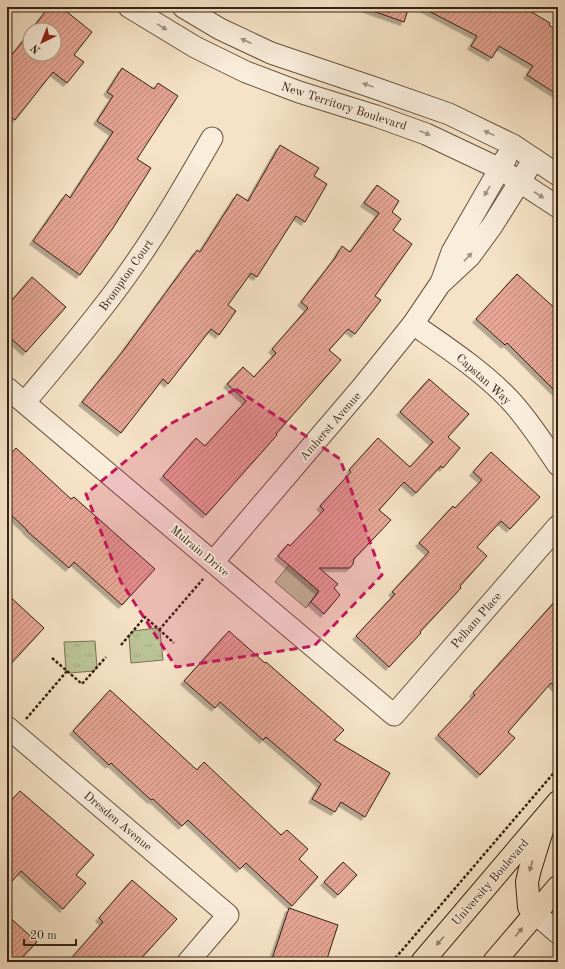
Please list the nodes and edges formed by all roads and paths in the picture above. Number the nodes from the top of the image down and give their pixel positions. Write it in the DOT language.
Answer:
graph roads {
  1 [pos="129,7"];
  2 [pos="183,7"];
  3 [pos="212,138"];
  4 [pos="513,145"];
  5 [pos="534,159"];
  6 [pos="500,170"];
  7 [pos="558,175"];
  8 [pos="520,182"];
  9 [pos="558,207"];
  10 [pos="440,284"];
  11 [pos="414,324"];
  12 [pos="7,388"];
  13 [pos="25,402"];
  14 [pos="558,465"];
  15 [pos="558,526"];
  16 [pos="208,570"];
  17 [pos="159,630"];
  18 [pos="174,643"];
  19 [pos="121,646"];
  20 [pos="106,657"];
  21 [pos="52,658"];
  22 [pos="68,671"];
  23 [pos="394,715"];
  24 [pos="14,733"];
  25 [pos="558,768"];
  26 [pos="552,809"];
  27 [pos="558,887"];
  28 [pos="536,913"];
  29 [pos="558,933"];
  30 [pos="188,962"];
  31 [pos="392,962"];
  32 [pos="422,962"];
  33 [pos="494,962"];
  1 -- 6 [label="street, New Territory Boulevard, one-way"];
  4 -- 2 [label="street, one-way"];
  3 -- 13 [label="street, Brompton Court"];
  4 -- 5 [label="street"];
  4 -- 6 [label="street, Amherst Avenue"];
  5 -- 7 [label="street"];
  5 -- 8 [label="street, Amherst Avenue"];
  6 -- 8 [label="street, New Territory Boulevard"];
  6 -- 10 [label="street, Amherst Avenue, one-way"];
  8 -- 9 [label="street, New Territory Boulevard, one-way"];
  10 -- 8 [label="street, Amherst Avenue, one-way"];
  10 -- 11 [label="street, Amherst Avenue"];
  11 -- 14 [label="street, Capstan Way"];
  11 -- 16 [label="street, Amherst Avenue"];
  12 -- 13 [label="street, Mulrain Drive"];
  13 -- 16 [label="street, Mulrain Drive"];
  15 -- 23 [label="street, Pelham Place"];
  16 -- 17 [label="path"];
  16 -- 23 [label="street, Mulrain Drive"];
  17 -- 18 [label="path"];
  17 -- 19 [label="path"];
  20 -- 22 [label="path"];
  21 -- 22 [label="path"];
  22 -- 24 [label="path"];
  24 -- 30 [label="street, Dresden Avenue"];
  25 -- 31 [label="path"];
  26 -- 28 [label="main road, one-way"];
  26 -- 32 [label="main road, University Boulevard, one-way"];
  27 -- 28 [label="main road"];
  28 -- 29 [label="street"];
  33 -- 28 [label="main road, one-way"];
}
